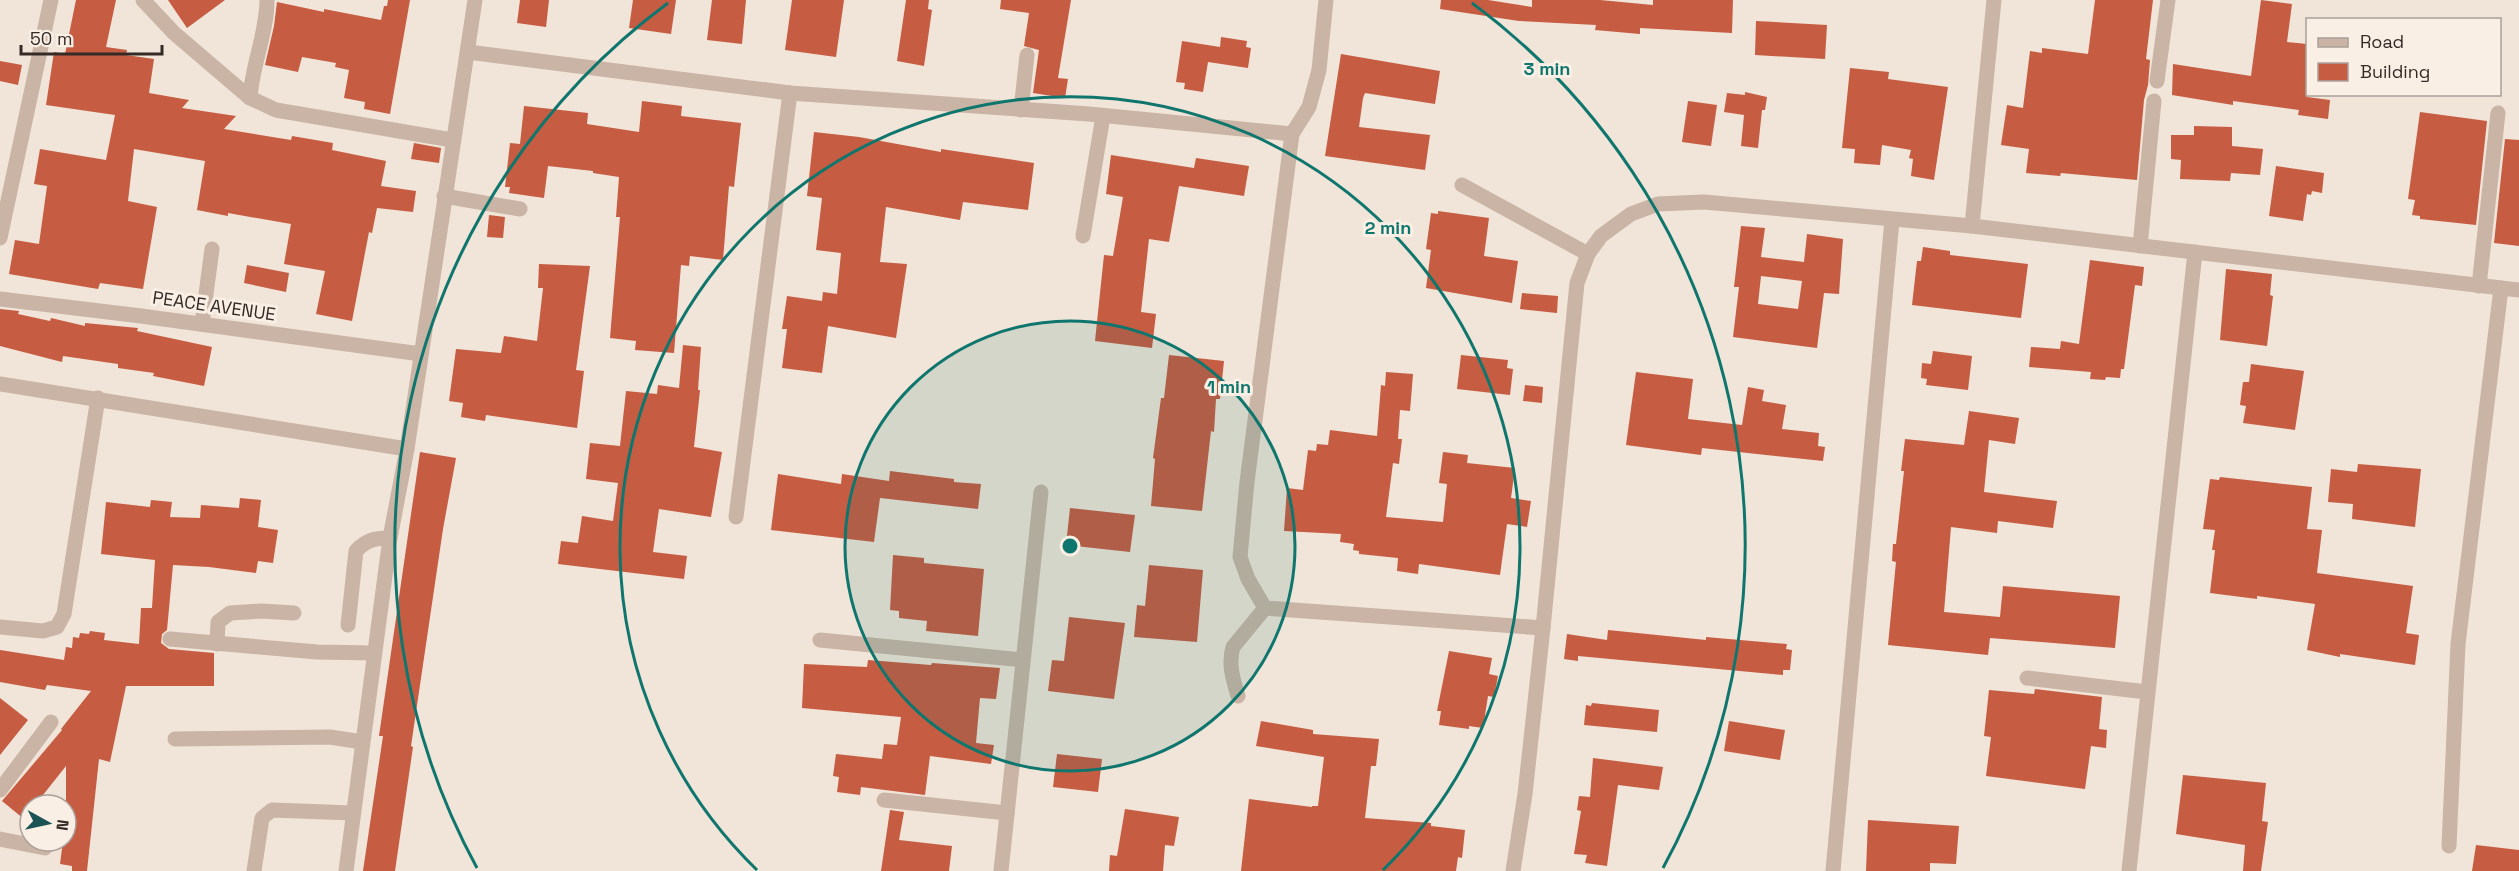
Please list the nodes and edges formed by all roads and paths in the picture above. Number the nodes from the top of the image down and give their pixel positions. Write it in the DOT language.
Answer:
graph roads {
  1 [pos="51,0"];
  2 [pos="143,0"];
  3 [pos="267,0"];
  4 [pos="475,0"];
  5 [pos="1326,0"];
  6 [pos="1994,0"];
  7 [pos="2168,0"];
  8 [pos="468,52"];
  9 [pos="1028,55"];
  10 [pos="2157,81"];
  11 [pos="790,93"];
  12 [pos="250,98"];
  13 [pos="2154,101"];
  14 [pos="1021,110"];
  15 [pos="2498,113"];
  16 [pos="1103,116"];
  17 [pos="1292,134"];
  18 [pos="452,140"];
  19 [pos="1462,185"];
  20 [pos="444,196"];
  21 [pos="520,209"];
  22 [pos="1892,220"];
  23 [pos="1972,226"];
  24 [pos="1083,236"];
  25 [pos="0,238"];
  26 [pos="2140,246"];
  27 [pos="212,249"];
  28 [pos="2195,252"];
  29 [pos="1588,254"];
  30 [pos="2479,286"];
  31 [pos="2501,288"];
  32 [pos="2519,290"];
  33 [pos="0,299"];
  34 [pos="202,324"];
  35 [pos="421,354"];
  36 [pos="0,384"];
  37 [pos="98,398"];
  38 [pos="407,448"];
  39 [pos="1041,492"];
  40 [pos="736,517"];
  41 [pos="390,538"];
  42 [pos="1266,608"];
  43 [pos="294,613"];
  44 [pos="348,625"];
  45 [pos="0,627"];
  46 [pos="1543,628"];
  47 [pos="170,639"];
  48 [pos="820,640"];
  49 [pos="217,644"];
  50 [pos="374,653"];
  51 [pos="1023,660"];
  52 [pos="2027,678"];
  53 [pos="2147,692"];
  54 [pos="1238,696"];
  55 [pos="51,722"];
  56 [pos="175,739"];
  57 [pos="362,742"];
  58 [pos="0,790"];
  59 [pos="884,800"];
  60 [pos="353,813"];
  61 [pos="1007,813"];
  62 [pos="0,839"];
  63 [pos="18,843"];
  64 [pos="2449,846"];
  65 [pos="254,871"];
  66 [pos="346,871"];
  67 [pos="1000,871"];
  68 [pos="1513,871"];
  69 [pos="1833,871"];
  70 [pos="2129,871"];
  1 -- 25 [label="street"];
  2 -- 12 [label="street"];
  3 -- 12 [label="street"];
  4 -- 8 [label="street"];
  5 -- 17 [label="street"];
  6 -- 23 [label="street"];
  7 -- 10 [label="street"];
  8 -- 11 [label="street"];
  8 -- 18 [label="street"];
  9 -- 14 [label="street"];
  11 -- 14 [label="street"];
  11 -- 40 [label="street"];
  12 -- 18 [label="street"];
  13 -- 26 [label="street"];
  14 -- 16 [label="street"];
  15 -- 30 [label="street"];
  16 -- 17 [label="street"];
  16 -- 24 [label="street"];
  17 -- 42 [label="street"];
  18 -- 20 [label="street"];
  19 -- 29 [label="street"];
  20 -- 21 [label="street"];
  20 -- 35 [label="street"];
  22 -- 23 [label="street"];
  22 -- 29 [label="street"];
  22 -- 69 [label="street"];
  23 -- 26 [label="street"];
  26 -- 28 [label="street"];
  27 -- 34 [label="street"];
  28 -- 30 [label="street"];
  28 -- 53 [label="street"];
  29 -- 46 [label="street"];
  30 -- 31 [label="street"];
  31 -- 32 [label="street"];
  31 -- 64 [label="street"];
  33 -- 34 [label="street, PEACE AVENUE"];
  34 -- 35 [label="street, PEACE AVENUE"];
  35 -- 38 [label="street"];
  36 -- 37 [label="street"];
  37 -- 38 [label="street"];
  37 -- 45 [label="street"];
  38 -- 41 [label="street"];
  39 -- 51 [label="street"];
  41 -- 44 [label="street"];
  41 -- 50 [label="street"];
  42 -- 46 [label="street"];
  42 -- 54 [label="street"];
  43 -- 49 [label="street"];
  46 -- 68 [label="street"];
  47 -- 49 [label="street"];
  48 -- 51 [label="street"];
  49 -- 50 [label="street"];
  50 -- 57 [label="street"];
  51 -- 61 [label="street"];
  52 -- 53 [label="street"];
  53 -- 70 [label="street"];
  55 -- 58 [label="street"];
  56 -- 57 [label="street"];
  57 -- 60 [label="street"];
  59 -- 61 [label="street"];
  60 -- 65 [label="street"];
  60 -- 66 [label="street"];
  61 -- 67 [label="street"];
  62 -- 63 [label="street"];
}
